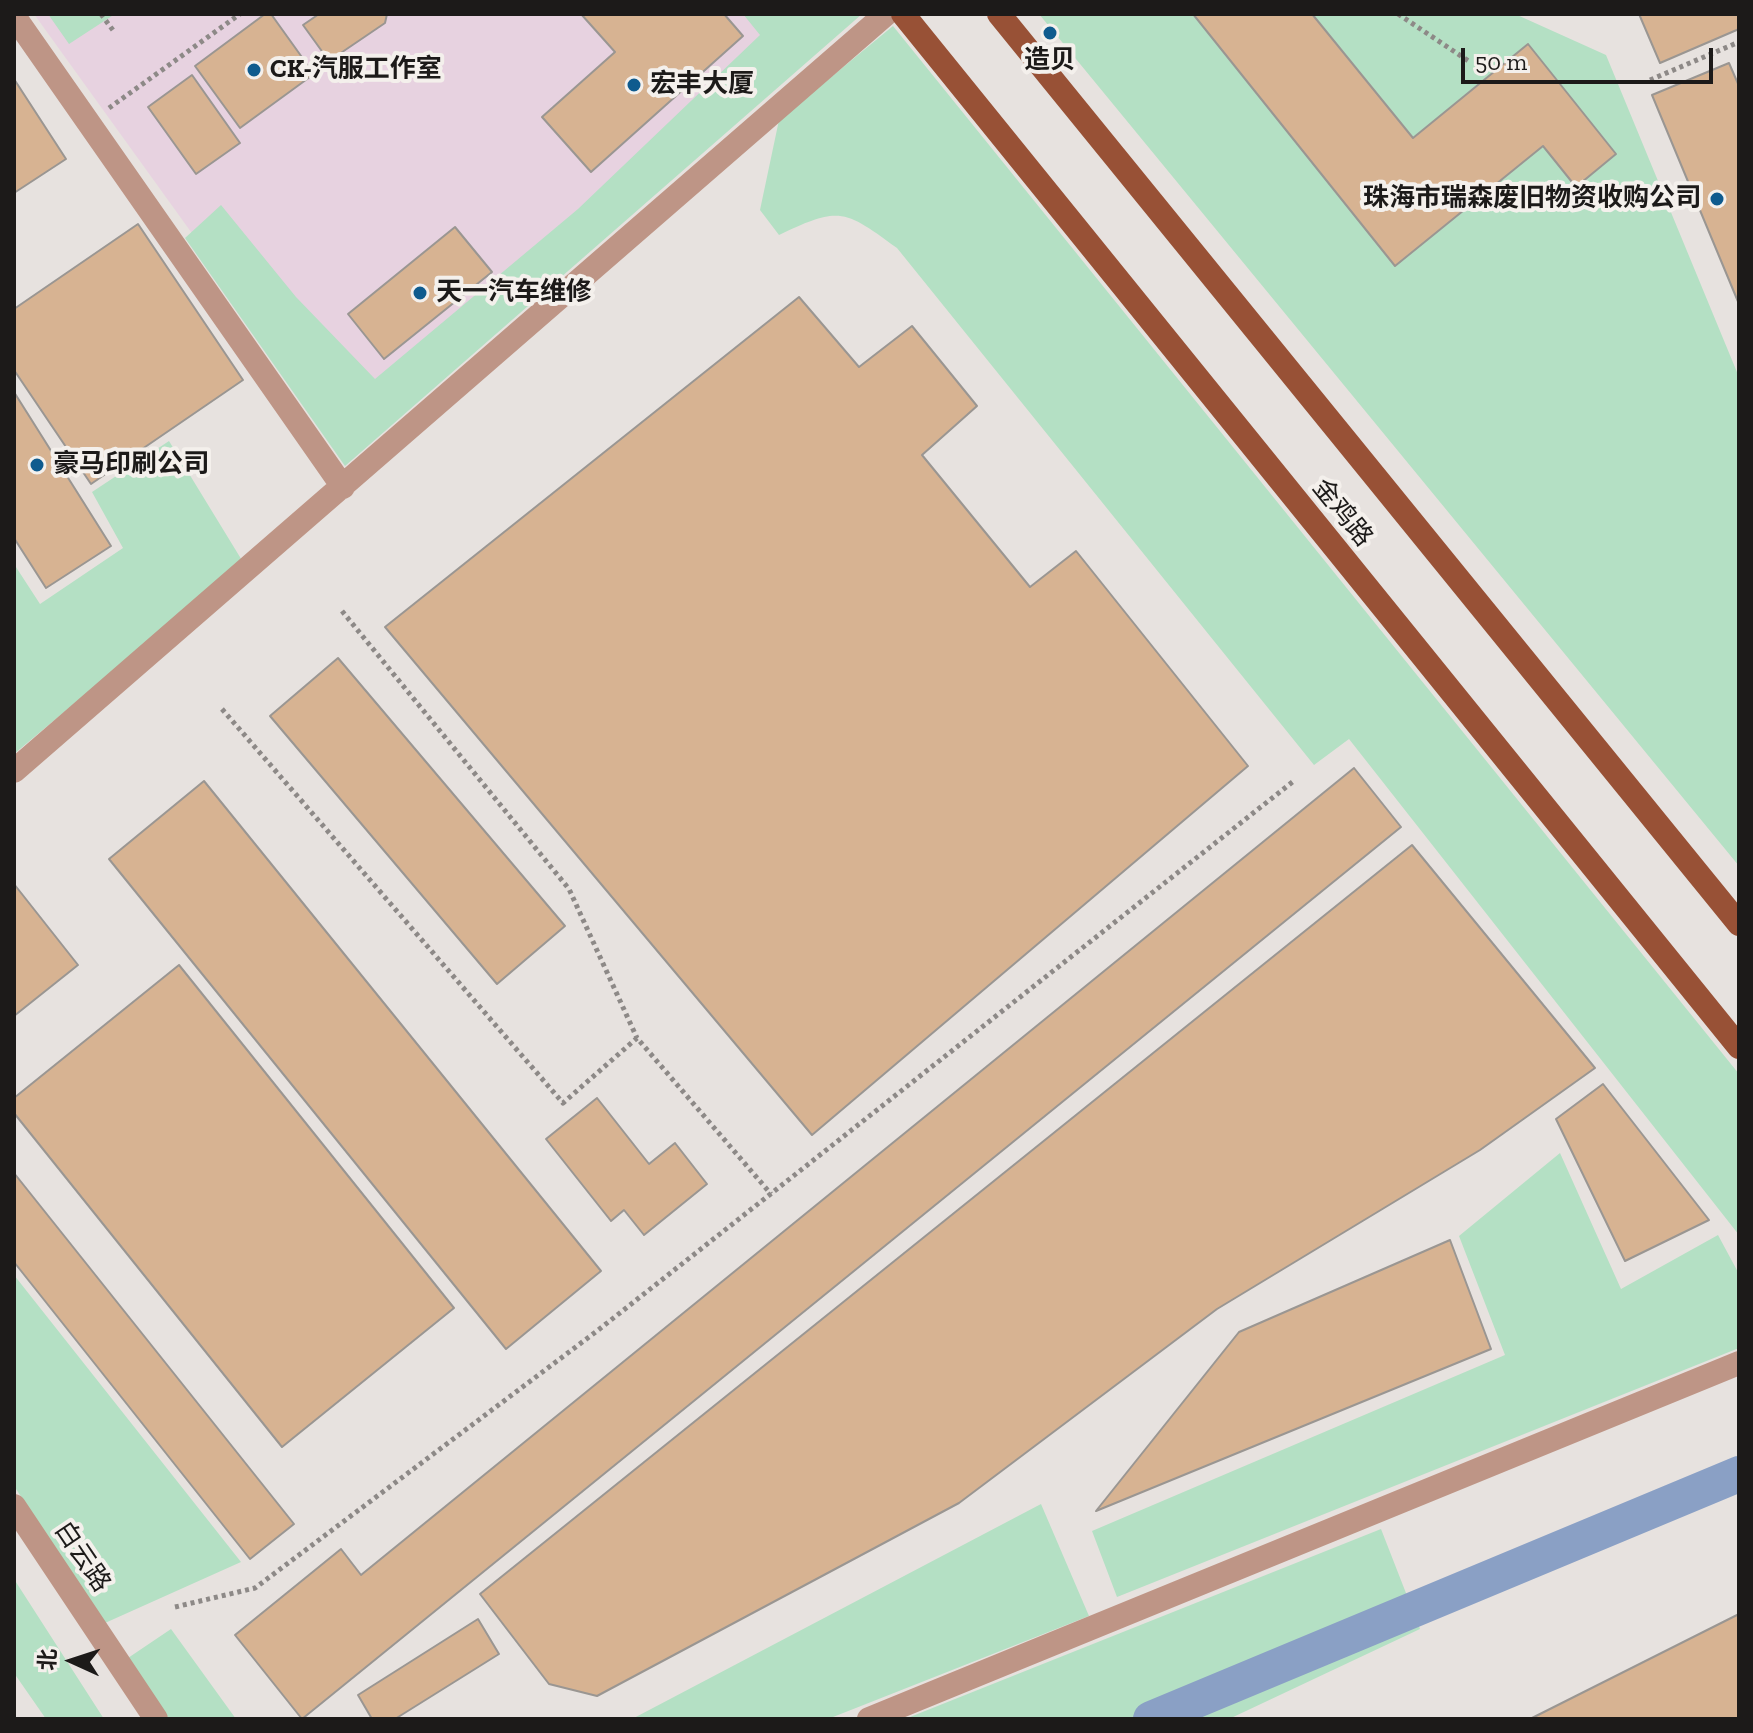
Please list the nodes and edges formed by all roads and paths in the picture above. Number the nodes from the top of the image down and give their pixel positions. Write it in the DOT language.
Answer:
graph roads {
  1 [pos="101,14"];
  2 [pos="240,14"];
  3 [pos="886,14"];
  4 [pos="903,14"];
  5 [pos="999,14"];
  6 [pos="1398,14"];
  7 [pos="14,16"];
  8 [pos="115,33"];
  9 [pos="1739,42"];
  10 [pos="1470,62"];
  11 [pos="1650,80"];
  12 [pos="89,123"];
  13 [pos="343,487"];
  14 [pos="342,611"];
  15 [pos="222,709"];
  16 [pos="14,771"];
  17 [pos="1295,780"];
  18 [pos="1739,924"];
  19 [pos="637,1038"];
  20 [pos="1739,1047"];
  21 [pos="771,1194"];
  22 [pos="1739,1363"];
  23 [pos="14,1506"];
  24 [pos="175,1607"];
  25 [pos="156,1719"];
  26 [pos="869,1719"];
  1 -- 8 [label="path"];
  2 -- 12 [label="path"];
  3 -- 13 [label="street"];
  4 -- 20 [label="main road, 金鸡路"];
  5 -- 18 [label="main road, 金鸡路"];
  6 -- 10 [label="path"];
  7 -- 12 [label="street"];
  9 -- 11 [label="path"];
  12 -- 13 [label="street"];
  13 -- 16 [label="street"];
  14 -- 19 [label="path"];
  15 -- 19 [label="path"];
  17 -- 21 [label="path"];
  19 -- 21 [label="path"];
  21 -- 24 [label="path"];
  22 -- 26 [label="street"];
  23 -- 25 [label="street, 白云路"];
}
